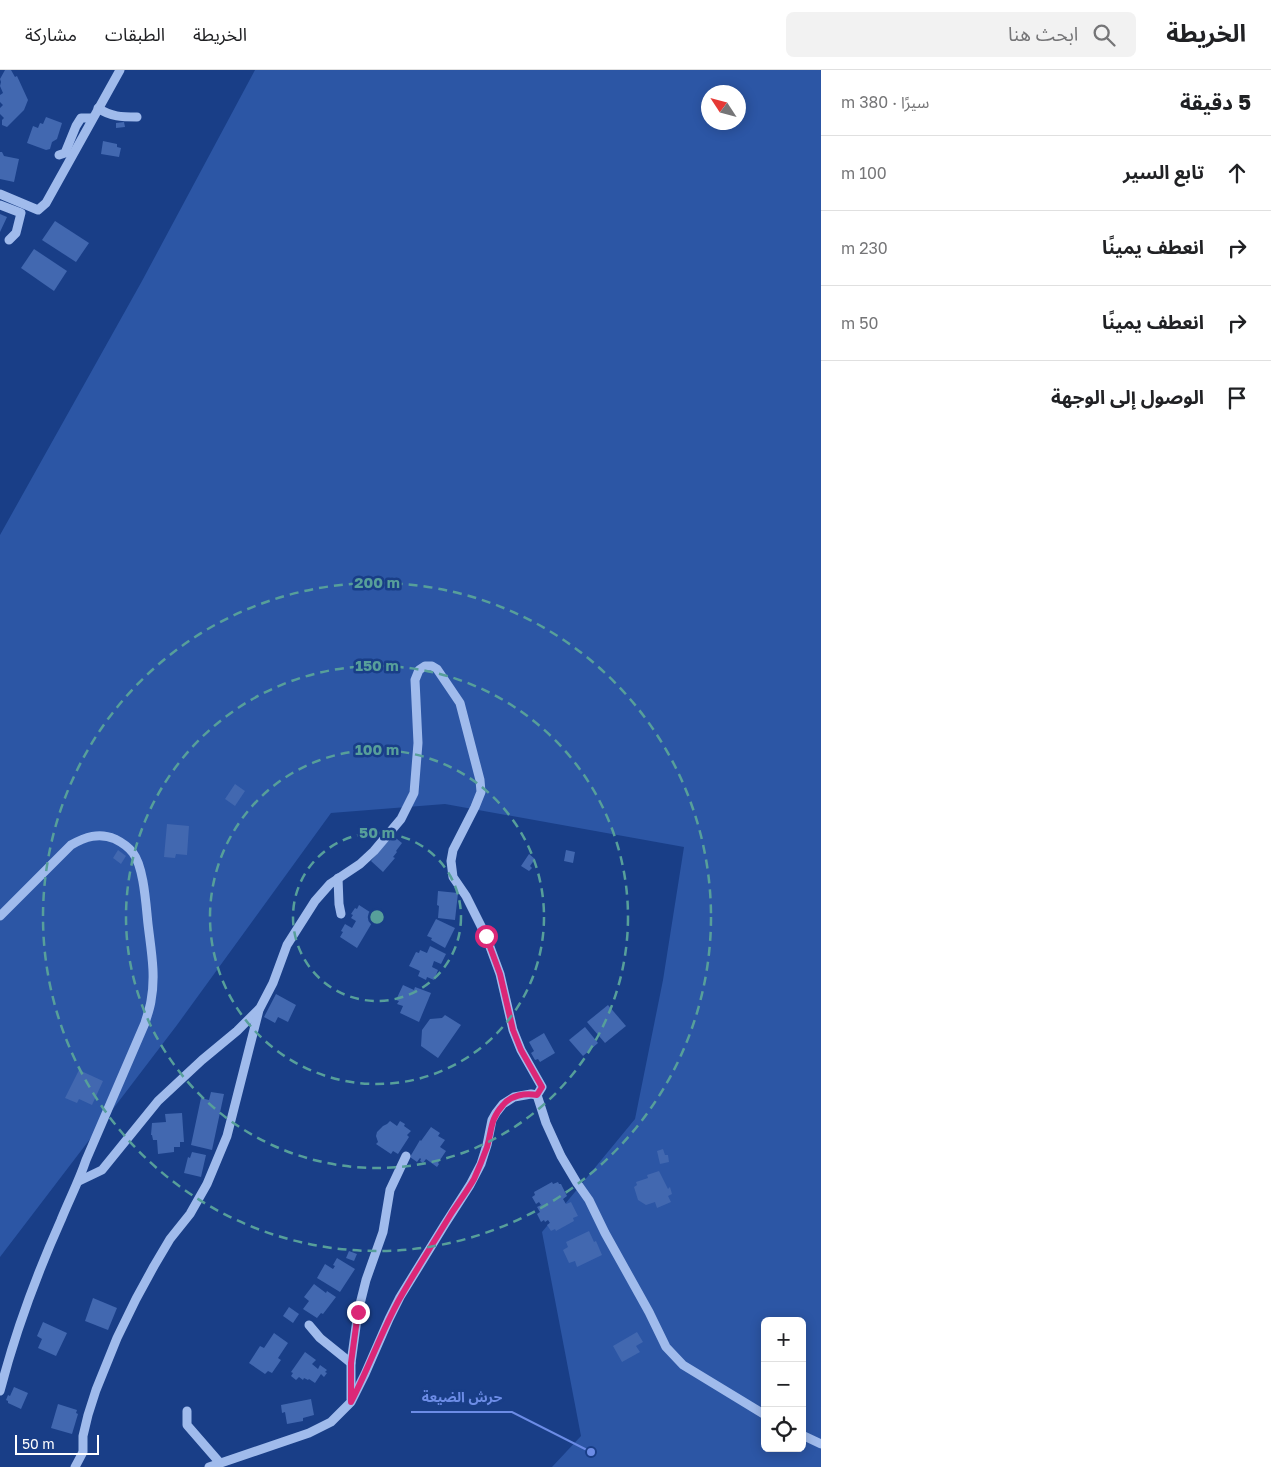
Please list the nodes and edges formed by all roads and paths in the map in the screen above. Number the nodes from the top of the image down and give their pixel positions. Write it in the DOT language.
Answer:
graph roads {
  1 [pos="120,70"];
  2 [pos="98,108"];
  3 [pos="137,117"];
  4 [pos="92,118"];
  5 [pos="59,155"];
  6 [pos="0,194"];
  7 [pos="0,205"];
  8 [pos="9,240"];
  9 [pos="338,878"];
  10 [pos="341,914"];
  11 [pos="0,916"];
  12 [pos="260,1008"];
  13 [pos="537,1095"];
  14 [pos="406,1156"];
  15 [pos="79,1181"];
  16 [pos="309,1325"];
  17 [pos="351,1363"];
  18 [pos="0,1391"];
  19 [pos="351,1402"];
  20 [pos="187,1411"];
  21 [pos="761,1412"];
  22 [pos="806,1437"];
  23 [pos="821,1444"];
  24 [pos="220,1463"];
  25 [pos="75,1467"];
  26 [pos="209,1467"];
  1 -- 2 [label="street"];
  2 -- 3 [label="street"];
  2 -- 4 [label="street"];
  4 -- 5 [label="street"];
  4 -- 6 [label="street"];
  7 -- 8 [label="street"];
  9 -- 10 [label="street"];
  9 -- 12 [label="street"];
  9 -- 13 [label="street"];
  11 -- 15 [label="street"];
  12 -- 15 [label="street"];
  12 -- 25 [label="street"];
  13 -- 19 [label="street"];
  13 -- 21 [label="street"];
  14 -- 17 [label="street"];
  15 -- 18 [label="street"];
  16 -- 17 [label="street"];
  17 -- 19 [label="street"];
  19 -- 24 [label="street"];
  20 -- 24 [label="street"];
  22 -- 23 [label="street"];
  24 -- 26 [label="street"];
}
